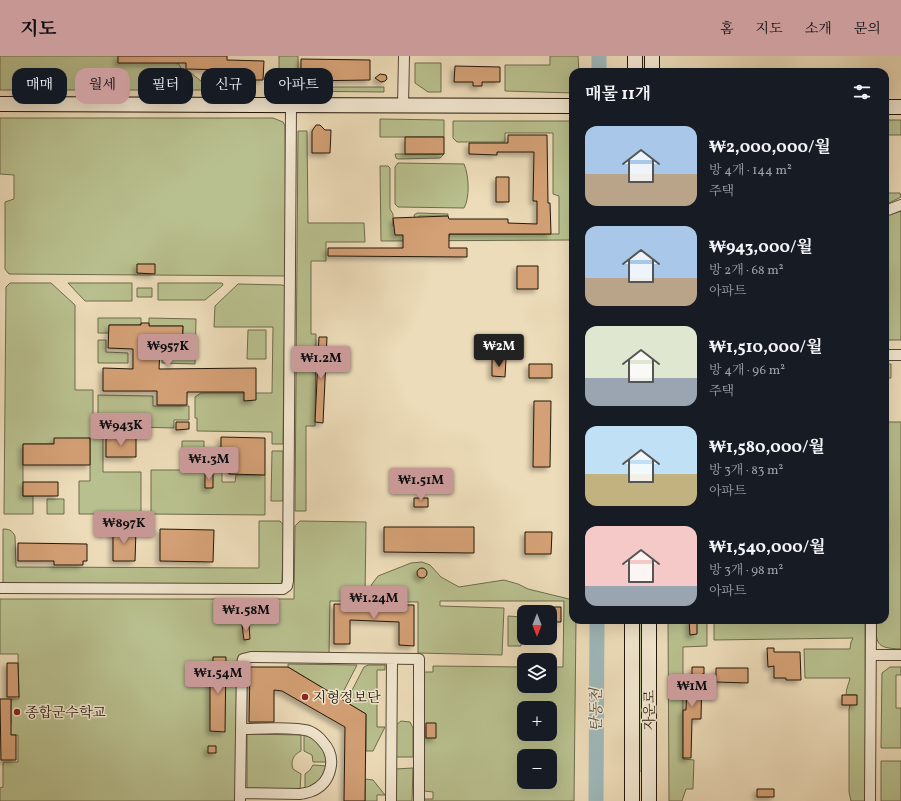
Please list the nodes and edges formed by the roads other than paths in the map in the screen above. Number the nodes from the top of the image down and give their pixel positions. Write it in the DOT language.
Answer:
graph roads {
  1 [pos="404,56"];
  2 [pos="636,56"];
  3 [pos="652,56"];
  4 [pos="635,68"];
  5 [pos="652,68"];
  6 [pos="0,104"];
  7 [pos="291,106"];
  8 [pos="403,106"];
  9 [pos="569,106"];
  10 [pos="889,107"];
  11 [pos="901,107"];
  12 [pos="901,205"];
  13 [pos="889,210"];
  14 [pos="889,355"];
  15 [pos="901,355"];
  16 [pos="0,588"];
  17 [pos="632,624"];
  18 [pos="649,624"];
  19 [pos="871,624"];
  20 [pos="871,654"];
  21 [pos="901,655"];
  22 [pos="392,659"];
  23 [pos="240,729"];
  24 [pos="240,797"];
  25 [pos="391,801"];
  26 [pos="419,801"];
  27 [pos="632,801"];
  28 [pos="649,801"];
  29 [pos="870,801"];
  1 -- 8 [label="street"];
  2 -- 4 [label="street"];
  3 -- 5 [label="street"];
  6 -- 7 [label="street"];
  7 -- 8 [label="street"];
  7 -- 16 [label="street"];
  8 -- 9 [label="street"];
  10 -- 11 [label="street"];
  12 -- 13 [label="street"];
  14 -- 15 [label="street"];
  17 -- 27 [label="street, 자운로"];
  18 -- 28 [label="street, 자운로"];
  19 -- 20 [label="street"];
  20 -- 21 [label="street"];
  20 -- 29 [label="street"];
  22 -- 23 [label="street"];
  22 -- 25 [label="street"];
  22 -- 26 [label="street"];
  23 -- 24 [label="street"];
  23 -- 24 [label="street"];
}
